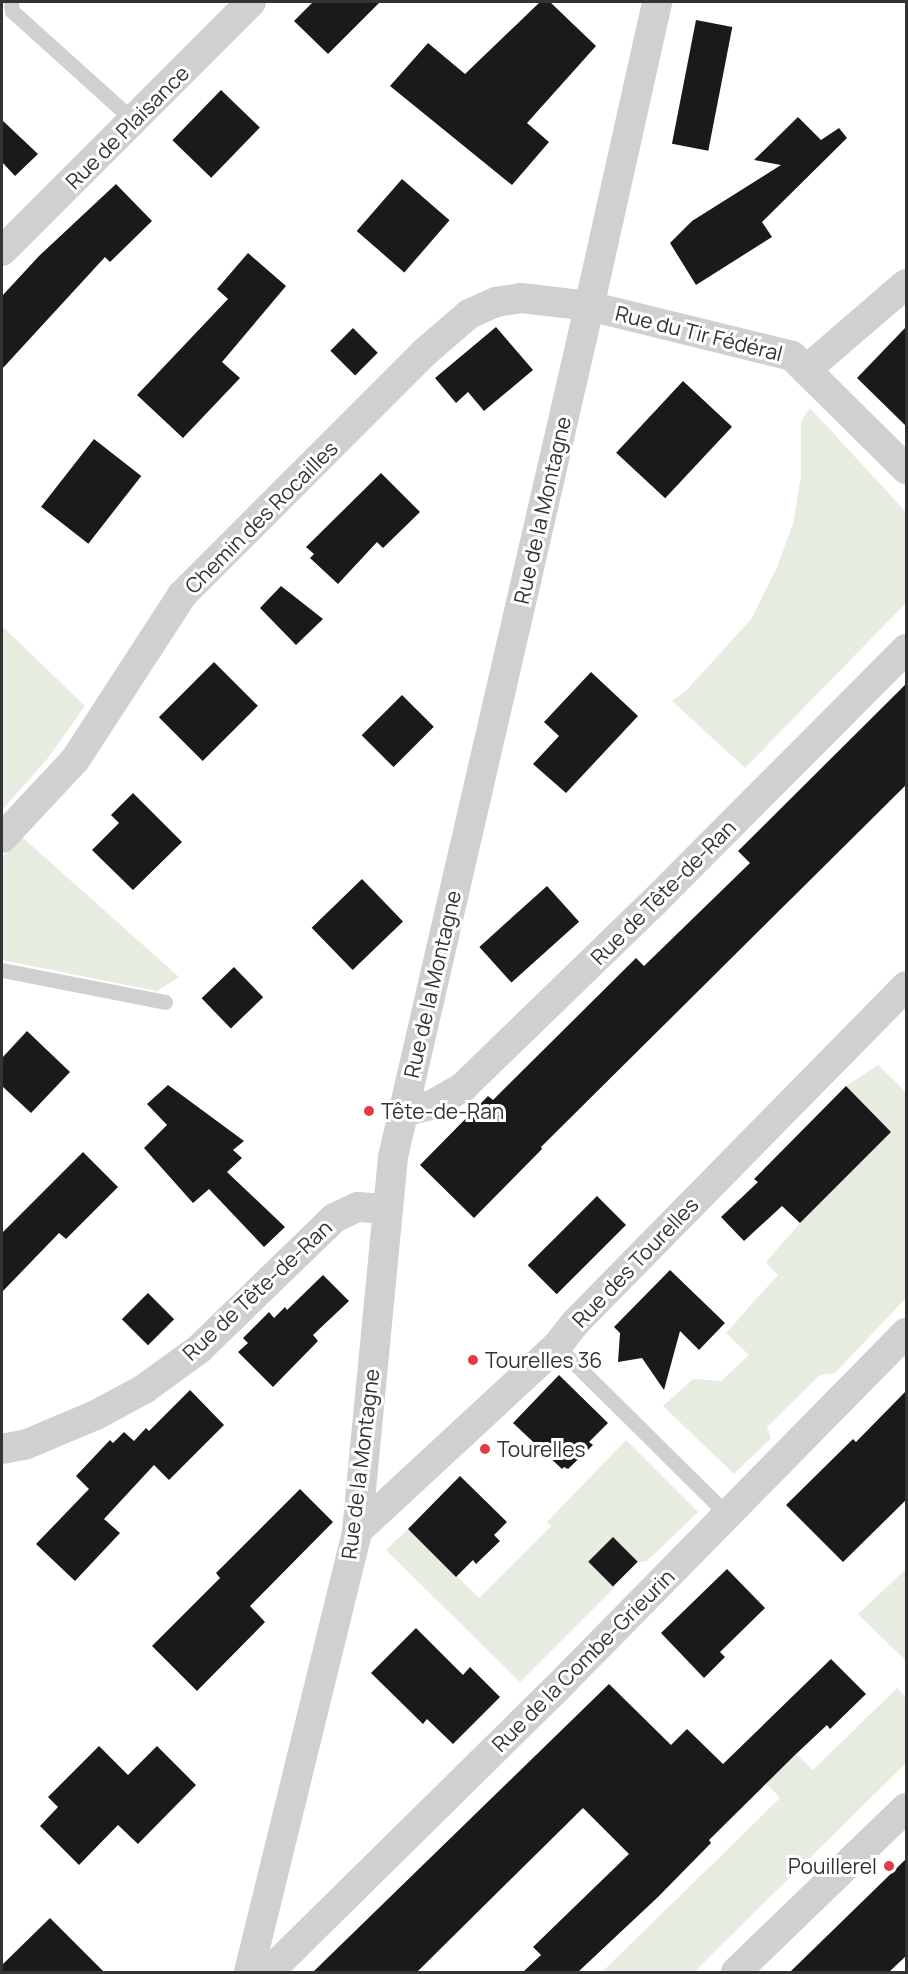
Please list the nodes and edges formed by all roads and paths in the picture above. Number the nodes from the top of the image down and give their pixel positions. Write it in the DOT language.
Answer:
graph roads {
  1 [pos="11,2"];
  2 [pos="251,2"];
  3 [pos="657,2"];
  4 [pos="133,120"];
  5 [pos="2,251"];
  6 [pos="906,284"];
  7 [pos="589,306"];
  8 [pos="806,370"];
  9 [pos="906,469"];
  10 [pos="906,648"];
  11 [pos="2,837"];
  12 [pos="2,970"];
  13 [pos="906,986"];
  14 [pos="165,1002"];
  15 [pos="403,1112"];
  16 [pos="388,1209"];
  17 [pos="906,1333"];
  18 [pos="557,1346"];
  19 [pos="2,1449"];
  20 [pos="728,1515"];
  21 [pos="357,1531"];
  22 [pos="906,1808"];
  23 [pos="249,1972"];
  24 [pos="736,1972"];
  1 -- 4 [label="lane"];
  2 -- 4 [label="street, Rue de Plaisance"];
  3 -- 7 [label="street, Rue de la Montagne"];
  4 -- 5 [label="street, Rue de Plaisance"];
  6 -- 8 [label="street"];
  7 -- 8 [label="street, Rue du Tir Fédéral"];
  7 -- 11 [label="street, Chemin des Rocailles"];
  7 -- 15 [label="street, Rue de la Montagne"];
  8 -- 9 [label="street, Rue du Tir Fédéral"];
  10 -- 15 [label="street, Rue de Tête-de-Ran"];
  12 -- 14 [label="lane"];
  13 -- 18 [label="street, Rue des Tourelles"];
  15 -- 16 [label="street, Rue de la Montagne"];
  16 -- 19 [label="street, Rue de Tête-de-Ran"];
  16 -- 21 [label="street, Rue de la Montagne"];
  17 -- 20 [label="street, Rue de la Combe-Grieurin"];
  18 -- 20 [label="lane"];
  18 -- 21 [label="street, Rue des Tourelles"];
  20 -- 23 [label="street, Rue de la Combe-Grieurin"];
  21 -- 23 [label="street, Rue de la Montagne"];
  22 -- 24 [label="street"];
}
